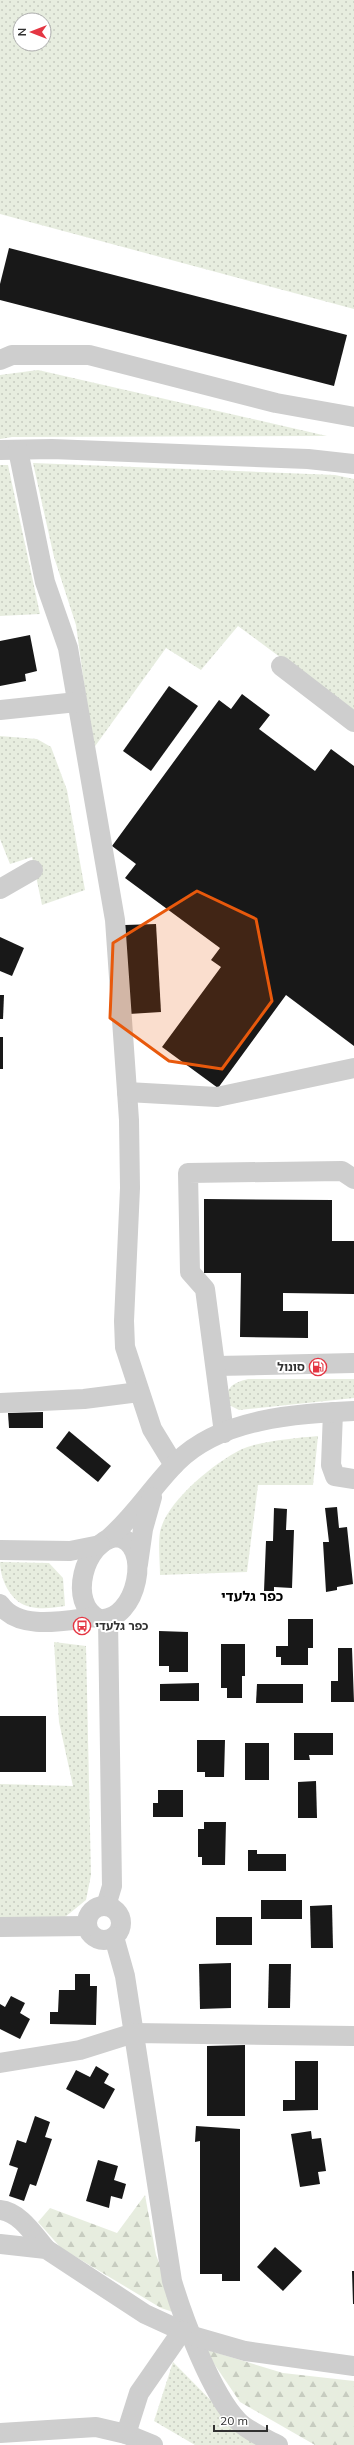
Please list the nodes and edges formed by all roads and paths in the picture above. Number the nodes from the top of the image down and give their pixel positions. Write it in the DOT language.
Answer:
graph roads {
  1 [pos="0,360"];
  2 [pos="354,417"];
  3 [pos="9,450"];
  4 [pos="354,464"];
  5 [pos="281,666"];
  6 [pos="77,702"];
  7 [pos="0,710"];
  8 [pos="354,722"];
  9 [pos="33,870"];
  10 [pos="0,888"];
  11 [pos="354,1068"];
  12 [pos="127,1092"];
  13 [pos="354,1179"];
  14 [pos="354,1363"];
  15 [pos="216,1366"];
  16 [pos="139,1392"];
  17 [pos="0,1403"];
  18 [pos="354,1411"];
  19 [pos="333,1412"];
  20 [pos="224,1433"];
  21 [pos="174,1466"];
  22 [pos="354,1479"];
  23 [pos="156,1487"];
  24 [pos="104,1542"];
  25 [pos="0,1550"];
  26 [pos="49,1550"];
  27 [pos="137,1572"];
  28 [pos="83,1584"];
  29 [pos="0,1604"];
  30 [pos="101,1618"];
  31 [pos="106,1906"];
  32 [pos="87,1926"];
  33 [pos="0,1927"];
  34 [pos="114,1937"];
  35 [pos="134,2033"];
  36 [pos="354,2036"];
  37 [pos="0,2063"];
  38 [pos="0,2210"];
  39 [pos="0,2244"];
  40 [pos="46,2249"];
  41 [pos="187,2333"];
  42 [pos="354,2366"];
  43 [pos="0,2433"];
  44 [pos="126,2434"];
  45 [pos="153,2445"];
  46 [pos="278,2445"];
  1 -- 2 [label="street"];
  3 -- 4 [label="street"];
  3 -- 6 [label="street"];
  5 -- 8 [label="street"];
  6 -- 7 [label="street"];
  6 -- 12 [label="street"];
  9 -- 10 [label="street"];
  11 -- 12 [label="street"];
  12 -- 16 [label="street"];
  13 -- 15 [label="street"];
  14 -- 15 [label="street"];
  15 -- 20 [label="street"];
  16 -- 17 [label="street"];
  16 -- 21 [label="street"];
  18 -- 19 [label="street"];
  19 -- 20 [label="street"];
  19 -- 22 [label="street"];
  20 -- 21 [label="street"];
  21 -- 23 [label="street"];
  23 -- 24 [label="street"];
  23 -- 27 [label="street"];
  24 -- 26 [label="street"];
  24 -- 27 [label="street"];
  24 -- 28 [label="street"];
  25 -- 26 [label="street"];
  26 -- 28 [label="street"];
  27 -- 30 [label="street"];
  28 -- 30 [label="street"];
  29 -- 30 [label="street"];
  30 -- 31 [label="street"];
  31 -- 32 [label="street"];
  31 -- 34 [label="street"];
  32 -- 33 [label="street"];
  32 -- 34 [label="street"];
  34 -- 35 [label="street"];
  35 -- 36 [label="street"];
  35 -- 37 [label="street"];
  35 -- 41 [label="street"];
  38 -- 40 [label="street"];
  39 -- 40 [label="street"];
  40 -- 41 [label="street"];
  41 -- 42 [label="street"];
  41 -- 44 [label="street"];
  41 -- 46 [label="street"];
  43 -- 44 [label="street"];
  44 -- 45 [label="street"];
}
